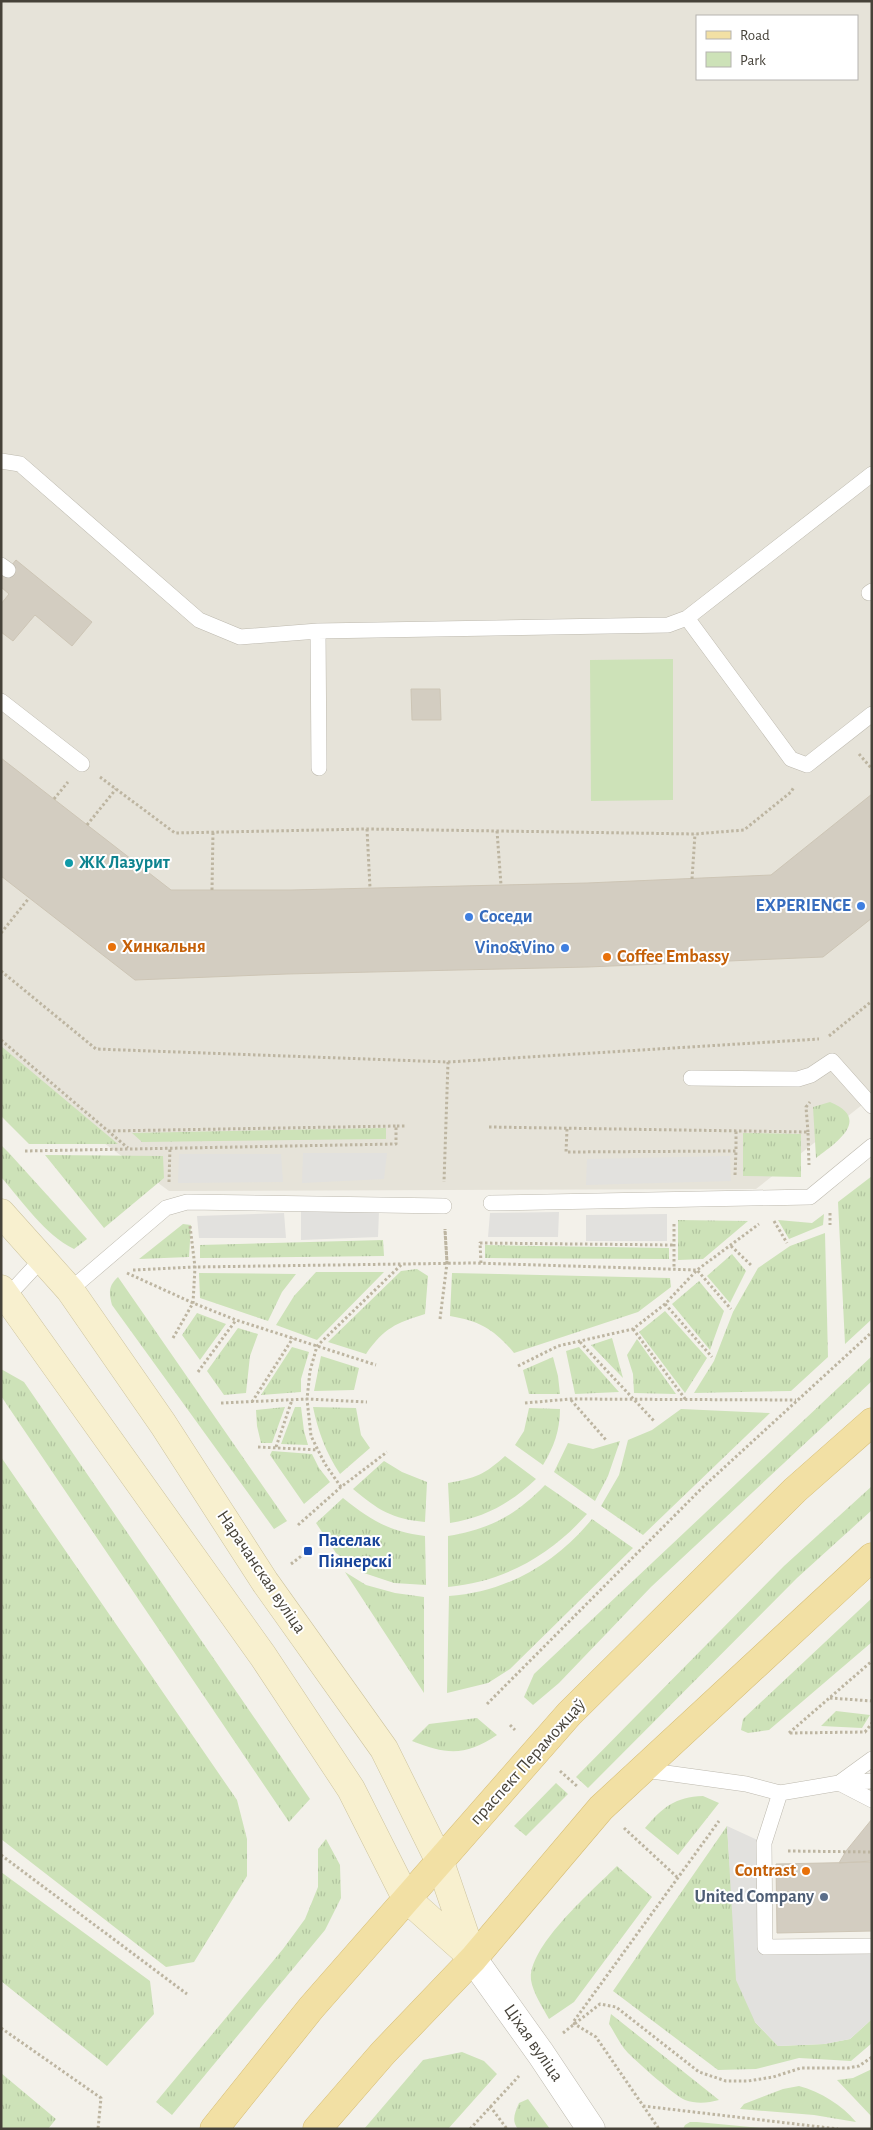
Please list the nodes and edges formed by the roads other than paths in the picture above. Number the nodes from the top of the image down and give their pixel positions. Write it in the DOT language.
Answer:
graph roads {
  1 [pos="1,461"];
  2 [pos="872,474"];
  3 [pos="688,618"];
  4 [pos="318,631"];
  5 [pos="1,701"];
  6 [pos="872,714"];
  7 [pos="82,764"];
  8 [pos="319,768"];
  9 [pos="691,1078"];
  10 [pos="872,1106"];
  11 [pos="872,1146"];
  12 [pos="491,1203"];
  13 [pos="444,1206"];
  14 [pos="1,1213"];
  15 [pos="42,1259"];
  16 [pos="70,1290"];
  17 [pos="4,1296"];
  18 [pos="872,1422"];
  19 [pos="872,1557"];
  20 [pos="872,1759"];
  21 [pos="644,1770"];
  22 [pos="872,1781"];
  23 [pos="839,1783"];
  24 [pos="780,1793"];
  25 [pos="872,1800"];
  26 [pos="440,1862"];
  27 [pos="406,1898"];
  28 [pos="872,1946"];
  29 [pos="473,1959"];
  30 [pos="214,2129"];
  31 [pos="317,2129"];
  32 [pos="591,2129"];
  1 -- 4 [label="lane"];
  2 -- 3 [label="lane"];
  3 -- 4 [label="lane"];
  3 -- 6 [label="lane"];
  4 -- 8 [label="lane"];
  5 -- 7 [label="lane"];
  9 -- 10 [label="lane"];
  11 -- 12 [label="lane"];
  13 -- 16 [label="lane"];
  14 -- 15 [label="main road, Нарачанская вуліца"];
  15 -- 16 [label="main road, Нарачанская вуліца"];
  15 -- 17 [label="lane"];
  16 -- 26 [label="main road, Нарачанская вуліца"];
  17 -- 27 [label="main road"];
  18 -- 26 [label="main road, праспект Пераможцаў"];
  19 -- 21 [label="main road"];
  20 -- 23 [label="lane"];
  21 -- 24 [label="lane"];
  21 -- 29 [label="main road"];
  22 -- 23 [label="lane"];
  23 -- 24 [label="lane"];
  23 -- 25 [label="lane"];
  24 -- 28 [label="lane"];
  26 -- 27 [label="main road, праспект Пераможцаў"];
  26 -- 29 [label="main road, Нарачанская вуліца"];
  27 -- 29 [label="main road"];
  27 -- 30 [label="main road, праспект Пераможцаў"];
  29 -- 31 [label="main road"];
  29 -- 32 [label="street, Ціхая вуліца"];
}
